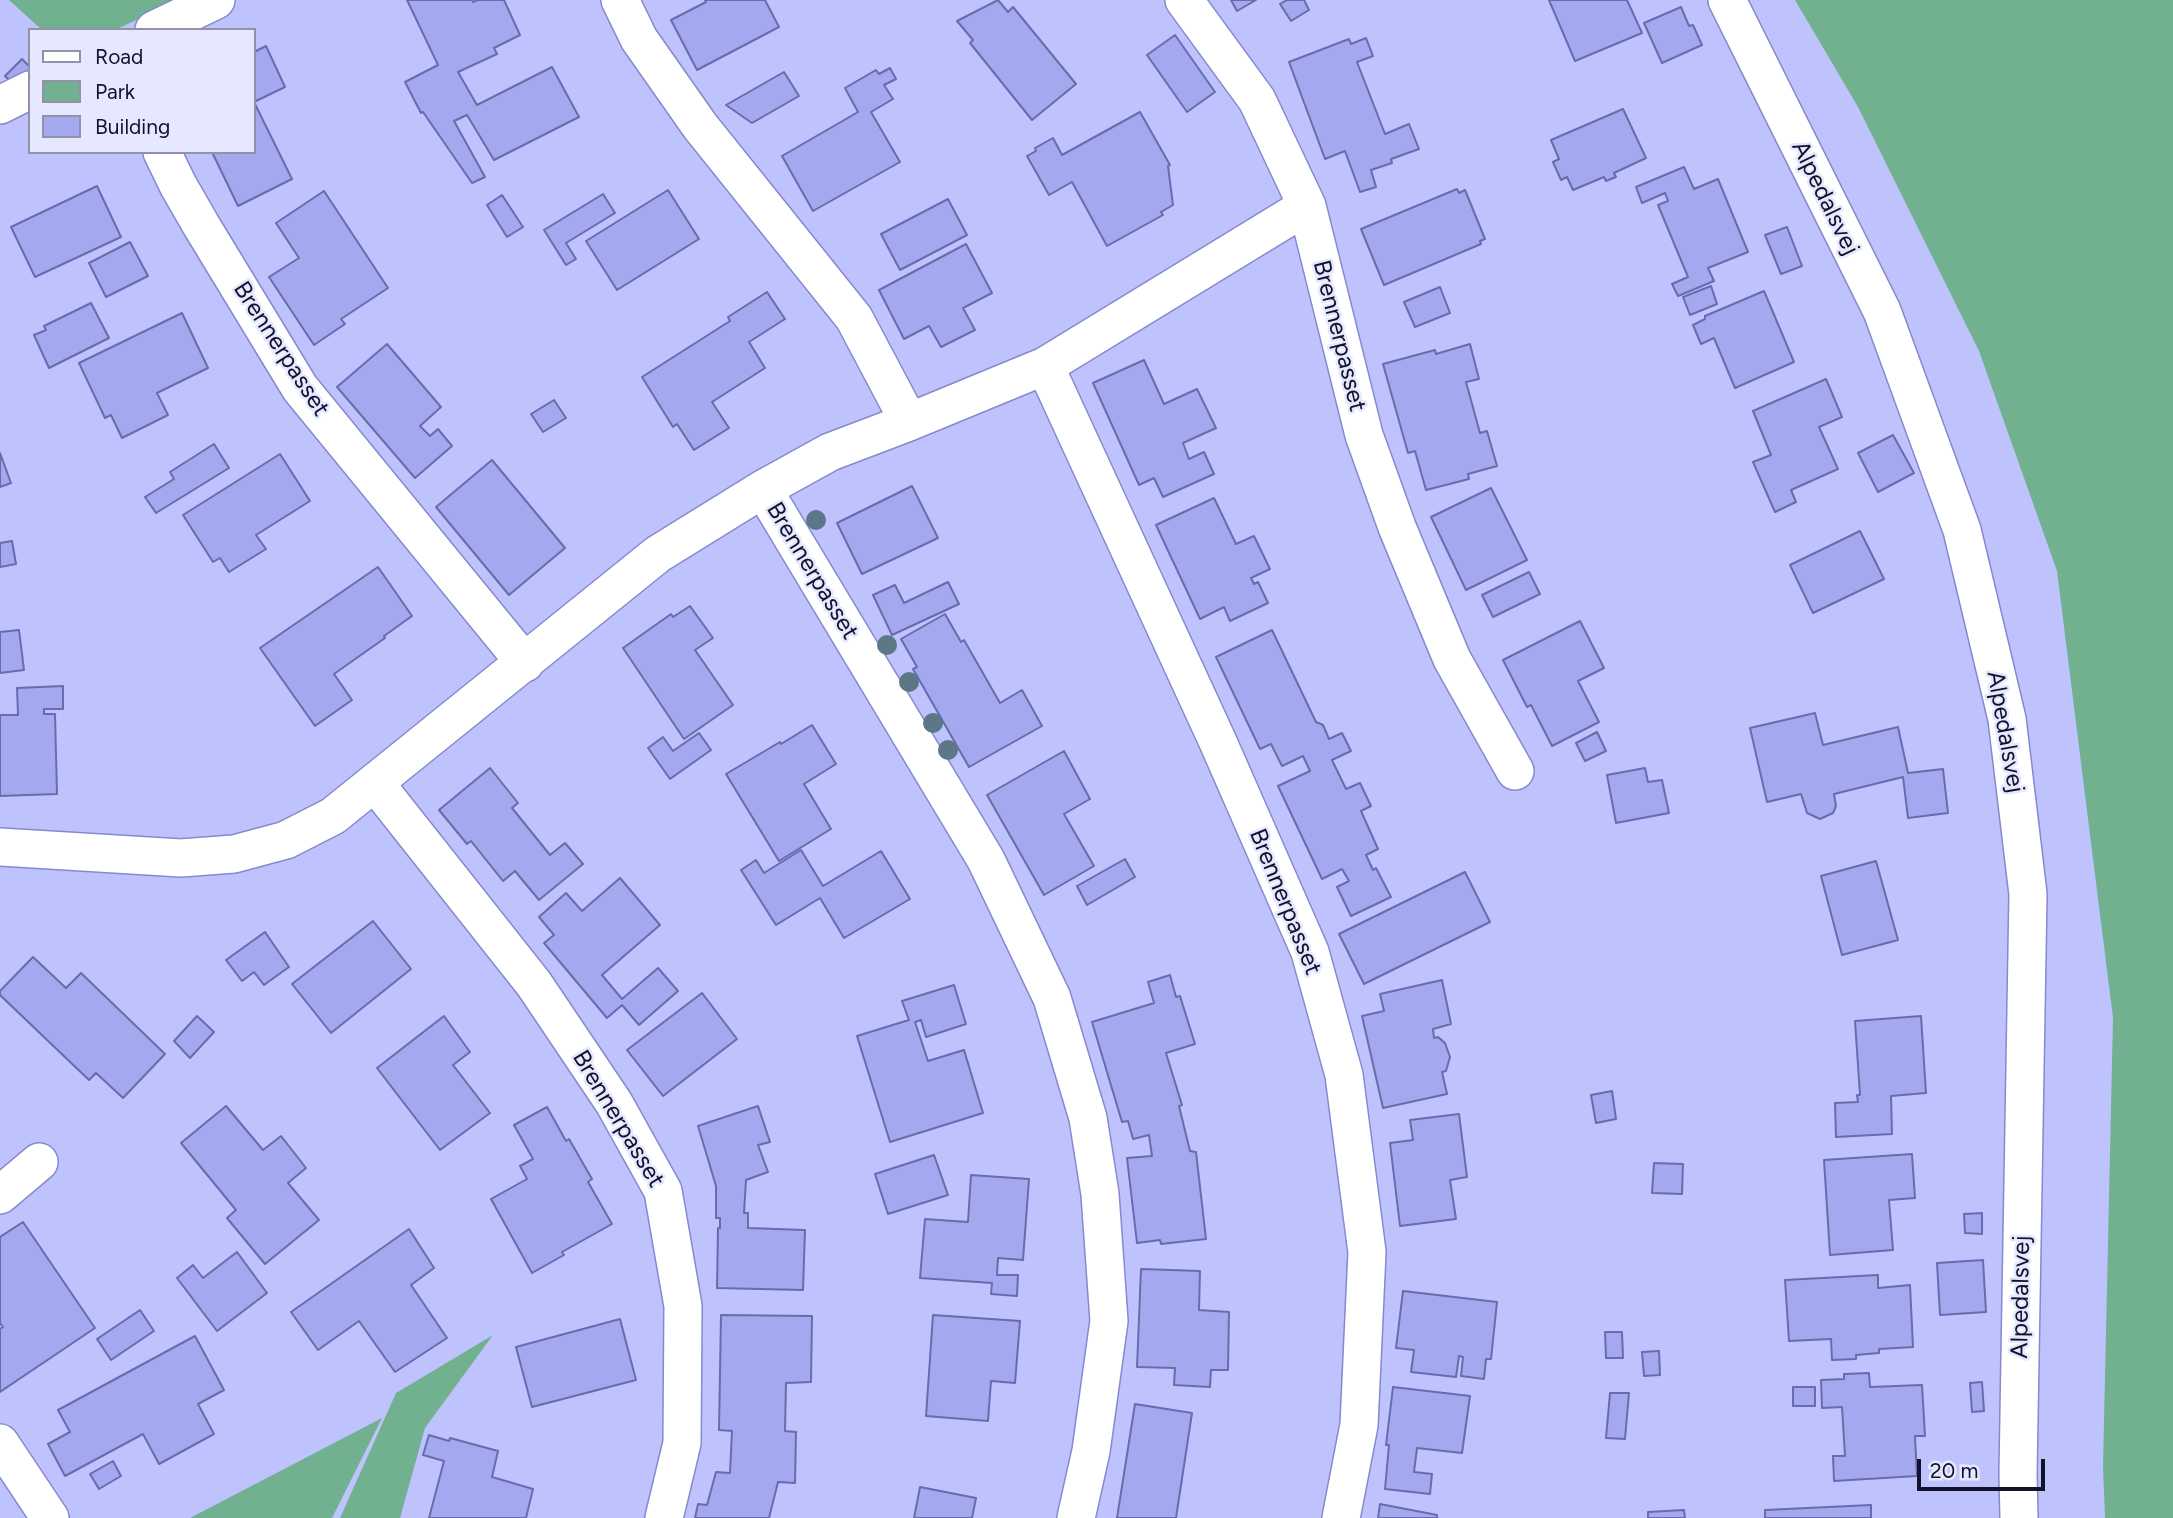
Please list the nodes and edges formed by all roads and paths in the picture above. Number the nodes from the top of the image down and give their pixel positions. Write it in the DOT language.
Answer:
graph roads {
  1 [pos="216,0"];
  2 [pos="620,0"];
  3 [pos="1184,0"];
  4 [pos="1727,0"];
  5 [pos="158,28"];
  6 [pos="28,91"];
  7 [pos="0,105"];
  8 [pos="163,154"];
  9 [pos="1307,205"];
  10 [pos="1045,366"];
  11 [pos="909,422"];
  12 [pos="762,489"];
  13 [pos="525,663"];
  14 [pos="1515,771"];
  15 [pos="375,783"];
  16 [pos="0,846"];
  17 [pos="39,1162"];
  18 [pos="0,1195"];
  19 [pos="0,1443"];
  20 [pos="50,1518"];
  21 [pos="664,1518"];
  22 [pos="1076,1518"];
  23 [pos="1340,1518"];
  24 [pos="2020,1518"];
  1 -- 5 [label="street"];
  2 -- 11 [label="street"];
  3 -- 9 [label="street, Brennerpasset"];
  4 -- 24 [label="street, Alpedalsvej"];
  6 -- 7 [label="street"];
  8 -- 13 [label="street, Brennerpasset"];
  9 -- 10 [label="street, Brennerpasset"];
  9 -- 14 [label="street, Brennerpasset"];
  10 -- 11 [label="street, Brennerpasset"];
  10 -- 23 [label="street, Brennerpasset"];
  11 -- 12 [label="street, Brennerpasset"];
  12 -- 13 [label="street, Brennerpasset"];
  12 -- 22 [label="street, Brennerpasset"];
  13 -- 15 [label="street, Brennerpasset"];
  15 -- 16 [label="street, Brennerpasset"];
  15 -- 21 [label="street, Brennerpasset"];
  17 -- 18 [label="street"];
  19 -- 20 [label="street"];
}
